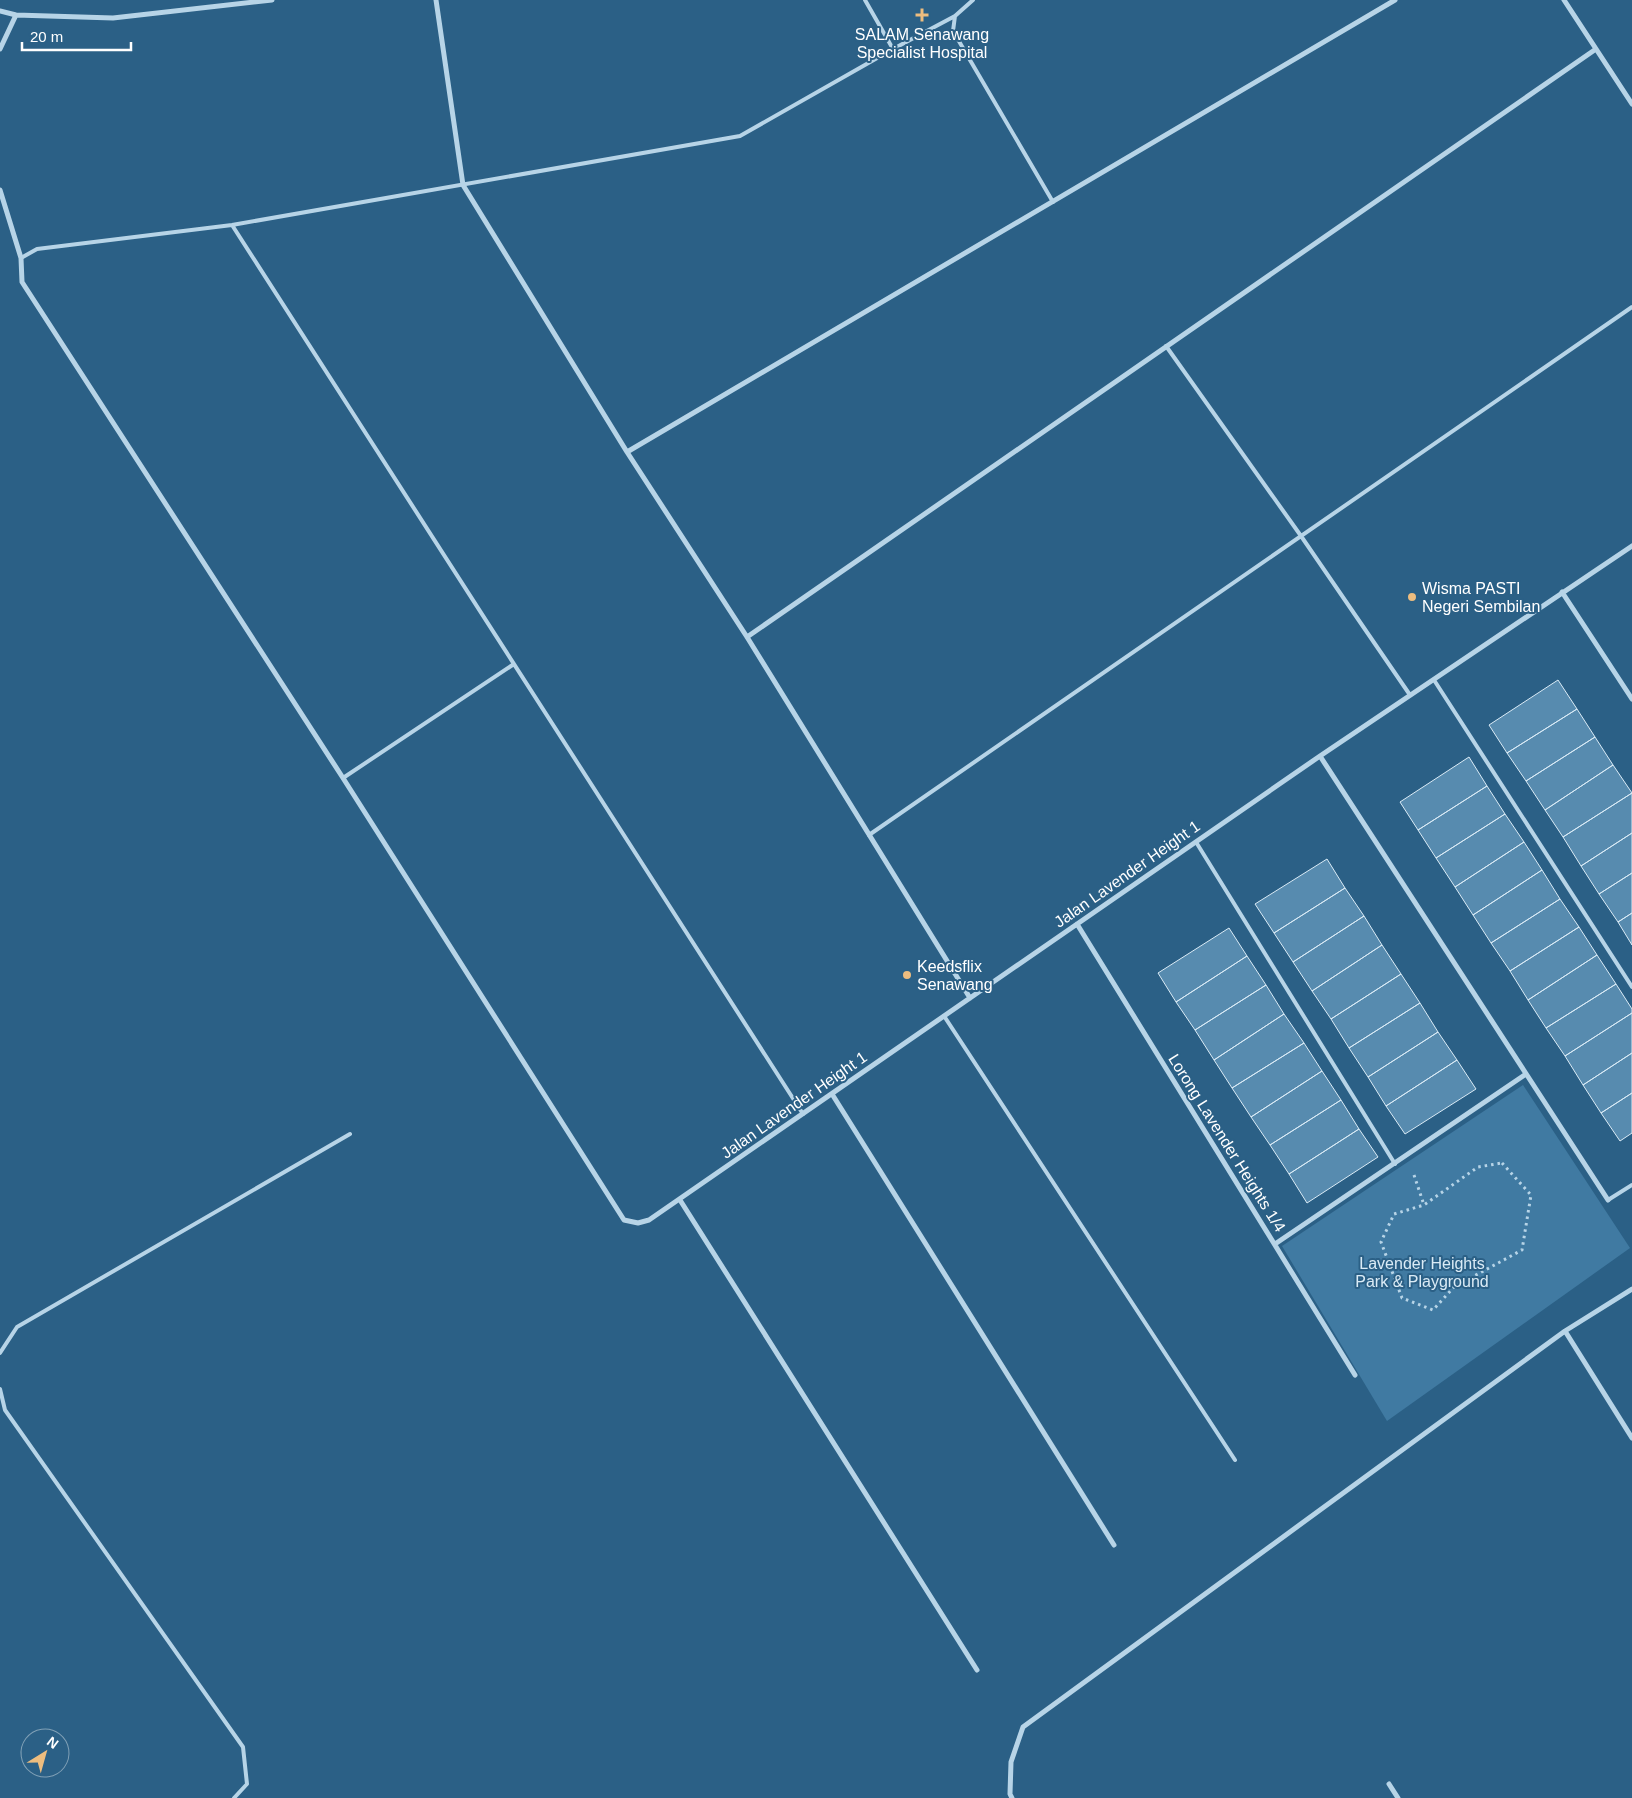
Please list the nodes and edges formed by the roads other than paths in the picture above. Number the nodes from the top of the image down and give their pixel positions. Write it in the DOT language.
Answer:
graph roads {
  1 [pos="272,0"];
  2 [pos="436,0"];
  3 [pos="865,0"];
  4 [pos="973,0"];
  5 [pos="1395,0"];
  6 [pos="1564,0"];
  7 [pos="0,11"];
  8 [pos="16,15"];
  9 [pos="955,16"];
  10 [pos="0,49"];
  11 [pos="893,49"];
  12 [pos="1596,49"];
  13 [pos="1632,104"];
  14 [pos="463,185"];
  15 [pos="0,190"];
  16 [pos="1053,202"];
  17 [pos="232,225"];
  18 [pos="21,258"];
  19 [pos="1632,307"];
  20 [pos="1166,346"];
  21 [pos="627,452"];
  22 [pos="1301,536"];
  23 [pos="1632,546"];
  24 [pos="1562,592"];
  25 [pos="747,636"];
  26 [pos="514,664"];
  27 [pos="1434,680"];
  28 [pos="1410,695"];
  29 [pos="1632,699"];
  30 [pos="1320,756"];
  31 [pos="343,778"];
  32 [pos="869,835"];
  33 [pos="1196,842"];
  34 [pos="1077,924"];
  35 [pos="1632,987"];
  36 [pos="970,998"];
  37 [pos="944,1016"];
  38 [pos="1526,1074"];
  39 [pos="832,1094"];
  40 [pos="803,1114"];
  41 [pos="350,1134"];
  42 [pos="1395,1164"];
  43 [pos="1632,1185"];
  44 [pos="680,1200"];
  45 [pos="1608,1200"];
  46 [pos="1275,1244"];
  47 [pos="1632,1289"];
  48 [pos="1565,1332"];
  49 [pos="0,1353"];
  50 [pos="1356,1375"];
  51 [pos="0,1389"];
  52 [pos="1632,1438"];
  53 [pos="1235,1460"];
  54 [pos="1114,1545"];
  55 [pos="978,1670"];
  56 [pos="1389,1784"];
  57 [pos="234,1798"];
  58 [pos="1012,1798"];
  59 [pos="1398,1798"];
  1 -- 8 [label="street"];
  2 -- 14 [label="street"];
  3 -- 11 [label="lane"];
  4 -- 9 [label="lane"];
  5 -- 16 [label="street"];
  6 -- 12 [label="street"];
  7 -- 8 [label="street"];
  8 -- 10 [label="street"];
  9 -- 11 [label="lane"];
  9 -- 16 [label="lane"];
  11 -- 14 [label="lane"];
  12 -- 13 [label="street"];
  12 -- 20 [label="street"];
  14 -- 17 [label="lane"];
  14 -- 21 [label="street"];
  15 -- 18 [label="street"];
  16 -- 21 [label="street"];
  17 -- 18 [label="lane"];
  17 -- 26 [label="lane"];
  18 -- 31 [label="street"];
  19 -- 22 [label="lane"];
  20 -- 22 [label="lane"];
  20 -- 25 [label="street"];
  21 -- 25 [label="street"];
  22 -- 28 [label="lane"];
  22 -- 32 [label="lane"];
  23 -- 24 [label="street, Jalan Lavender Height 1"];
  24 -- 27 [label="street, Jalan Lavender Height 1"];
  24 -- 29 [label="street"];
  25 -- 32 [label="street"];
  26 -- 31 [label="lane"];
  26 -- 40 [label="lane"];
  27 -- 28 [label="street, Jalan Lavender Height 1"];
  27 -- 35 [label="lane"];
  28 -- 30 [label="street, Jalan Lavender Height 1"];
  30 -- 33 [label="street, Jalan Lavender Height 1"];
  30 -- 38 [label="street"];
  31 -- 44 [label="street, Jalan Lavender Height 1"];
  32 -- 36 [label="street"];
  33 -- 34 [label="street, Jalan Lavender Height 1"];
  33 -- 42 [label="lane"];
  34 -- 36 [label="street, Jalan Lavender Height 1"];
  34 -- 46 [label="street, Lorong Lavender Heights 1/4"];
  36 -- 37 [label="street, Jalan Lavender Height 1"];
  37 -- 39 [label="street, Jalan Lavender Height 1"];
  37 -- 53 [label="lane"];
  38 -- 42 [label="street"];
  38 -- 45 [label="street"];
  39 -- 40 [label="street, Jalan Lavender Height 1"];
  39 -- 54 [label="street"];
  40 -- 44 [label="street, Jalan Lavender Height 1"];
  41 -- 49 [label="lane"];
  42 -- 46 [label="street"];
  43 -- 45 [label="lane"];
  44 -- 55 [label="street"];
  46 -- 50 [label="street, Lorong Lavender Heights 1/4"];
  47 -- 48 [label="street"];
  48 -- 52 [label="street"];
  48 -- 58 [label="street"];
  51 -- 57 [label="lane"];
  56 -- 59 [label="street"];
}
